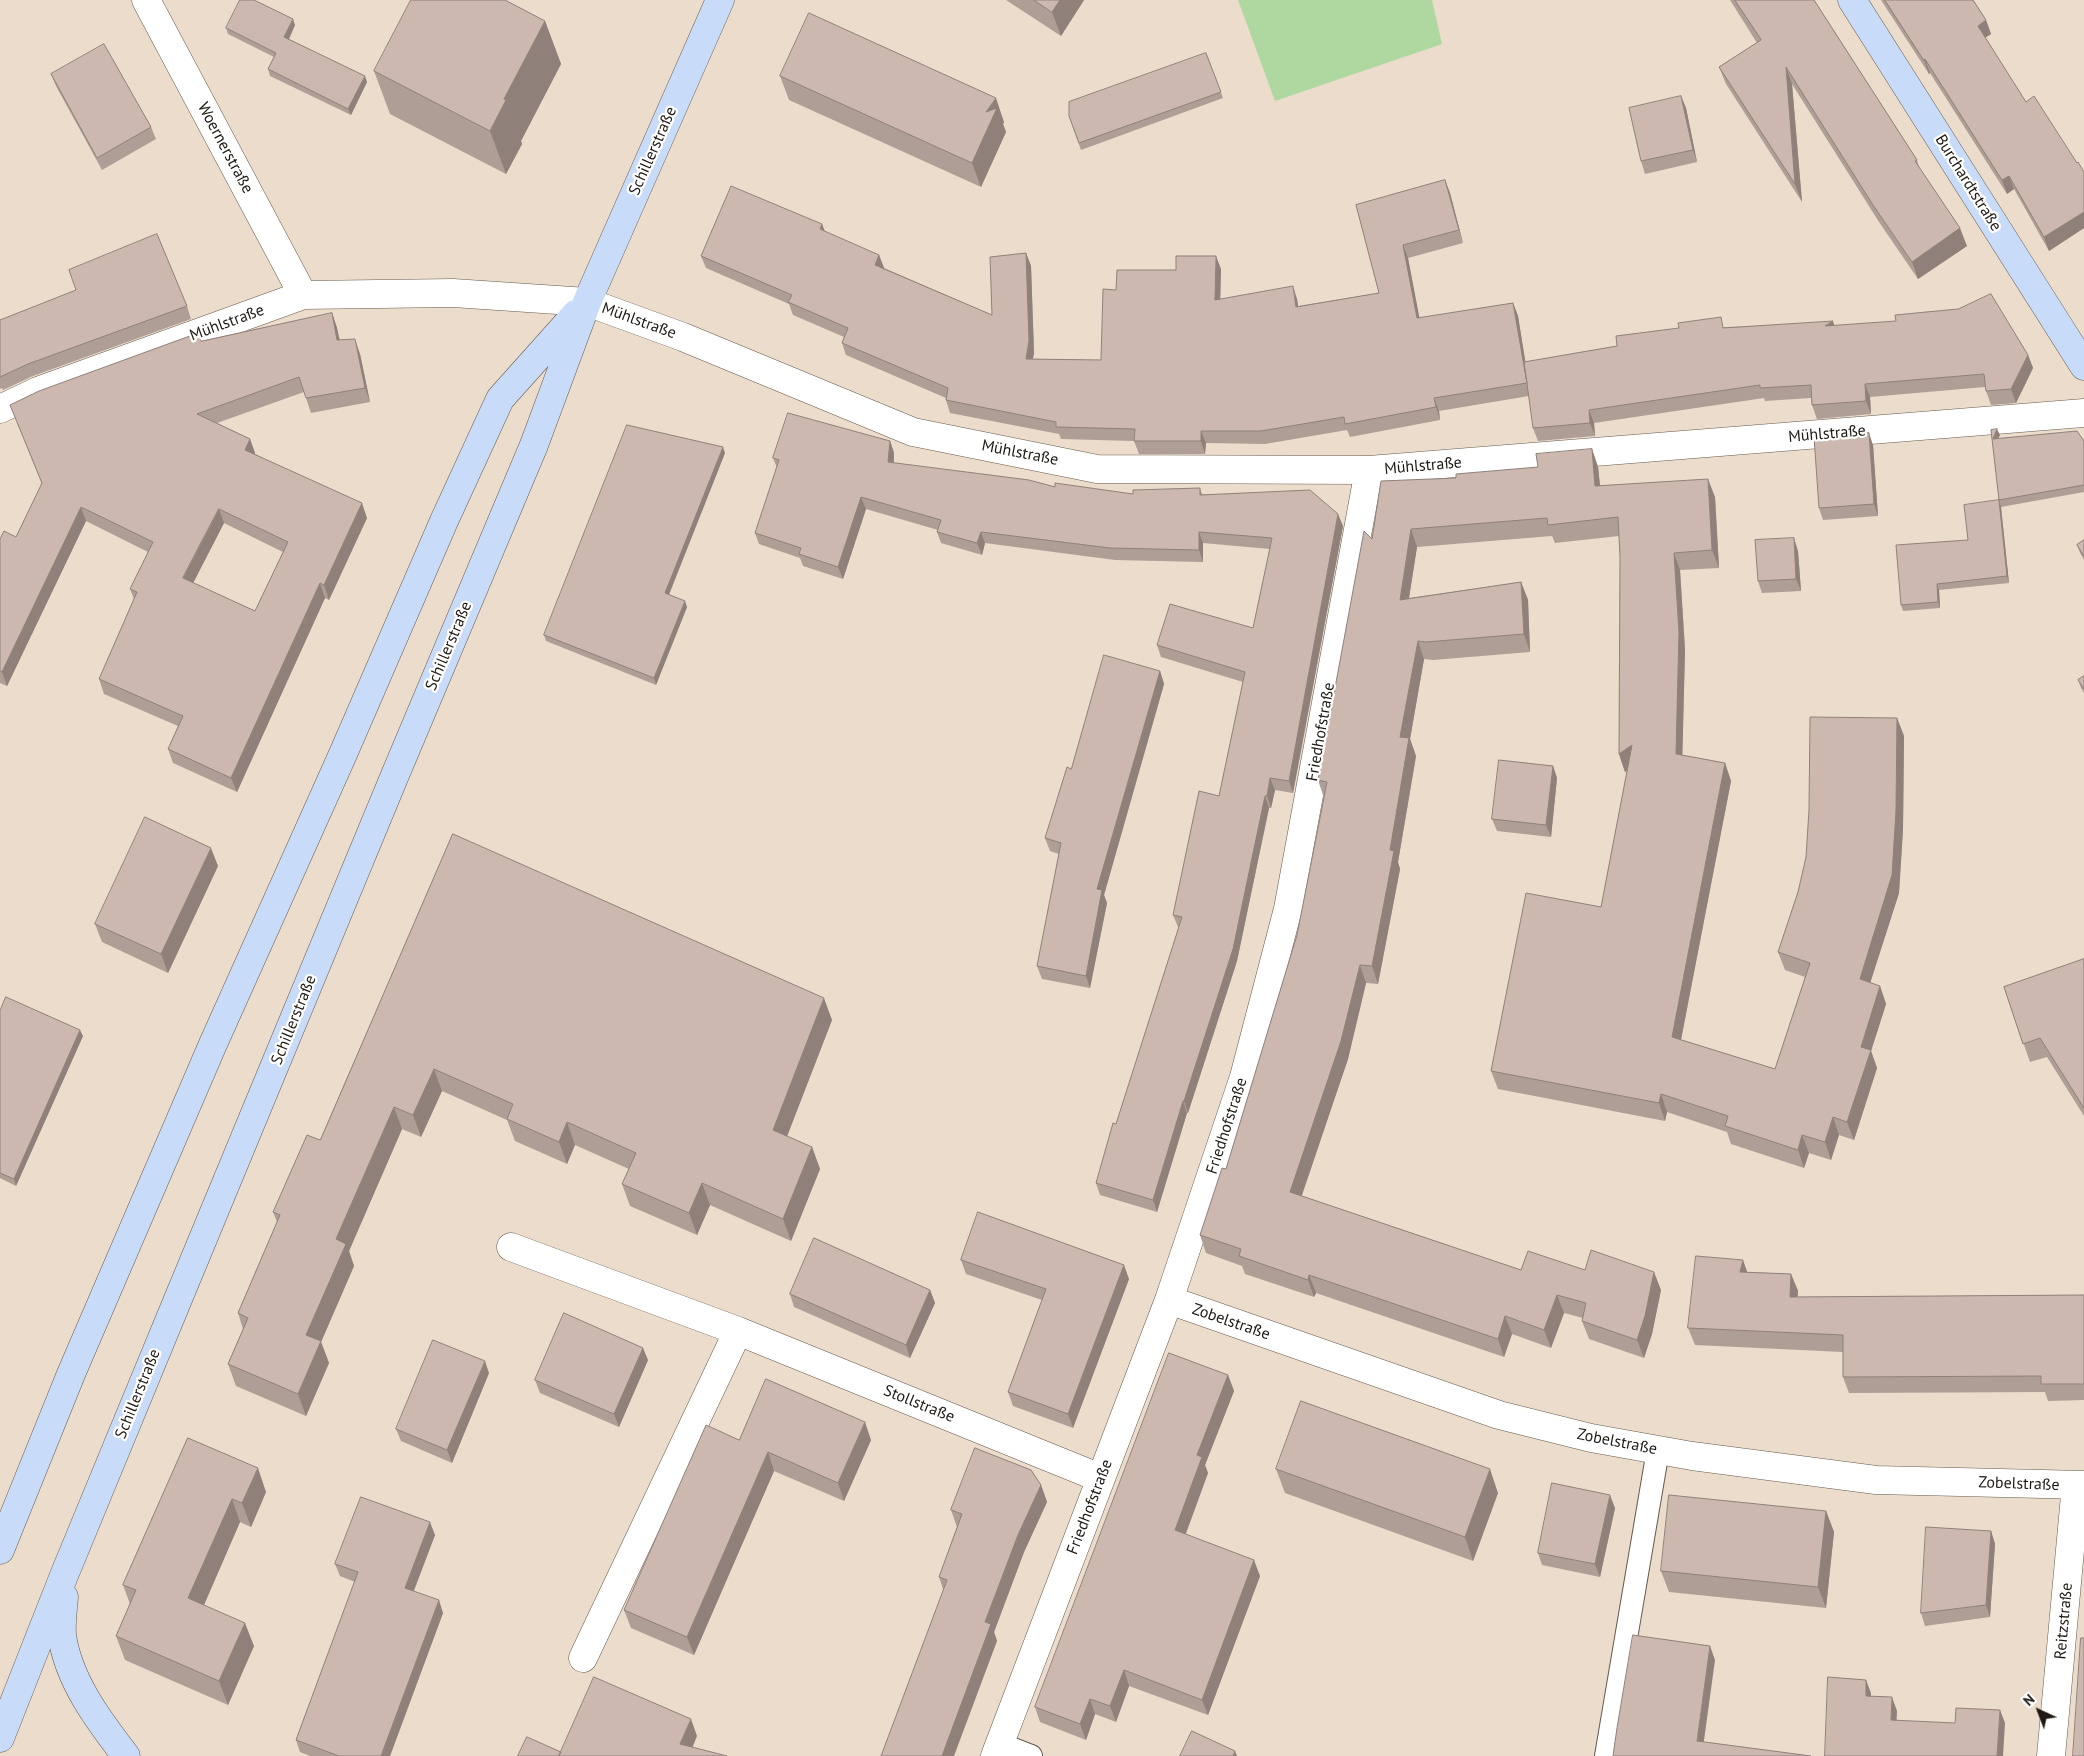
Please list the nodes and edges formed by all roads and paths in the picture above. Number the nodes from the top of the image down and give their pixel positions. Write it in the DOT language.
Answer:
graph roads {
  1 [pos="146,0"];
  2 [pos="720,0"];
  3 [pos="1852,0"];
  4 [pos="303,295"];
  5 [pos="586,302"];
  6 [pos="2084,366"];
  7 [pos="0,408"];
  8 [pos="2084,413"];
  9 [pos="1369,470"];
  10 [pos="511,1247"];
  11 [pos="1170,1300"];
  12 [pos="738,1331"];
  13 [pos="1658,1450"];
  14 [pos="1100,1478"];
  15 [pos="2080,1485"];
  16 [pos="0,1550"];
  17 [pos="65,1573"];
  18 [pos="583,1658"];
  19 [pos="0,1738"];
  20 [pos="997,1750"];
  21 [pos="126,1756"];
  22 [pos="1031,1756"];
  23 [pos="1606,1756"];
  24 [pos="2051,1756"];
  1 -- 4 [label="street, Woernerstraße"];
  2 -- 5 [label="main road, Schillerstraße"];
  3 -- 6 [label="main road, Burchardtstraße"];
  4 -- 5 [label="street, Mühlstraße"];
  4 -- 7 [label="street, Mühlstraße"];
  5 -- 9 [label="street, Mühlstraße"];
  5 -- 16 [label="main road, Schillerstraße"];
  5 -- 17 [label="main road, Schillerstraße"];
  8 -- 9 [label="street, Mühlstraße"];
  9 -- 11 [label="street, Friedhofstraße"];
  10 -- 12 [label="street, Stollstraße"];
  11 -- 13 [label="street, Zobelstraße"];
  11 -- 14 [label="street, Friedhofstraße"];
  12 -- 14 [label="street, Stollstraße"];
  12 -- 18 [label="street"];
  13 -- 15 [label="street, Zobelstraße"];
  13 -- 23 [label="lane"];
  14 -- 20 [label="street, Friedhofstraße"];
  15 -- 24 [label="street, Reitzstraße"];
  17 -- 19 [label="main road, Schillerstraße"];
  17 -- 21 [label="main road"];
  20 -- 22 [label="lane"];
}
